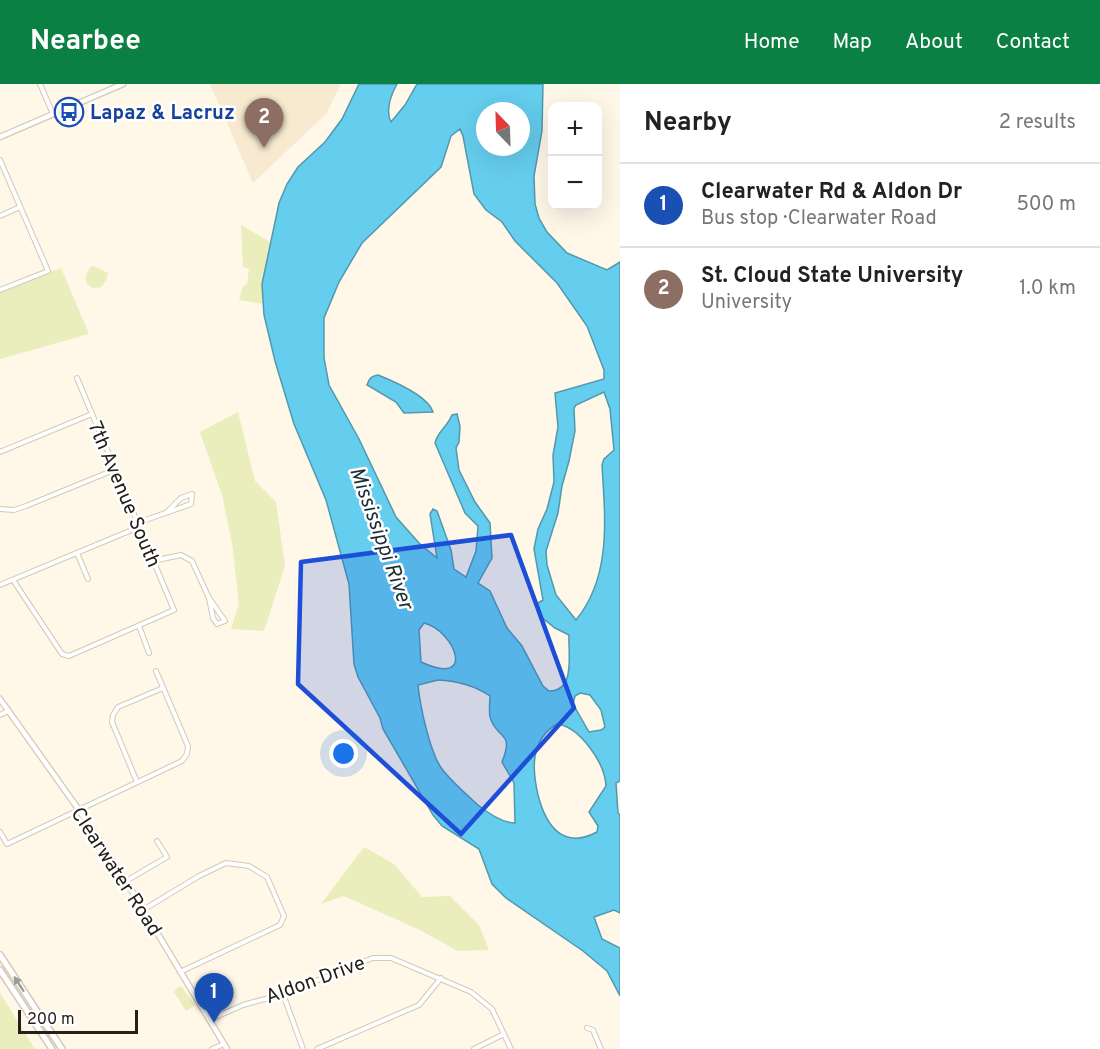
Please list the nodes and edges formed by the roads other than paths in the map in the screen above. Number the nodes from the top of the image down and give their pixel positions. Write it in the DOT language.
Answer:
graph roads {
  1 [pos="40,84"];
  2 [pos="123,84"];
  3 [pos="53,114"];
  4 [pos="0,137"];
  5 [pos="0,160"];
  6 [pos="20,207"];
  7 [pos="0,216"];
  8 [pos="0,290"];
  9 [pos="77,378"];
  10 [pos="92,414"];
  11 [pos="0,452"];
  12 [pos="114,470"];
  13 [pos="0,509"];
  14 [pos="168,511"];
  15 [pos="138,525"];
  16 [pos="77,553"];
  17 [pos="153,561"];
  18 [pos="88,579"];
  19 [pos="13,580"];
  20 [pos="0,585"];
  21 [pos="209,598"];
  22 [pos="139,626"];
  23 [pos="149,653"];
  24 [pos="156,671"];
  25 [pos="163,688"];
  26 [pos="0,699"];
  27 [pos="8,711"];
  28 [pos="0,714"];
  29 [pos="137,782"];
  30 [pos="79,810"];
  31 [pos="0,832"];
  32 [pos="157,841"];
  33 [pos="126,881"];
  34 [pos="143,910"];
  35 [pos="0,954"];
  36 [pos="0,970"];
  37 [pos="180,972"];
  38 [pos="441,978"];
  39 [pos="284,994"];
  40 [pos="209,1020"];
  41 [pos="587,1028"];
  42 [pos="504,1034"];
  43 [pos="226,1046"];
  44 [pos="52,1049"];
  45 [pos="62,1049"];
  46 [pos="212,1049"];
  47 [pos="303,1049"];
  48 [pos="317,1049"];
  49 [pos="474,1049"];
  50 [pos="511,1049"];
  51 [pos="601,1049"];
  1 -- 3 [label="street"];
  2 -- 3 [label="street"];
  3 -- 4 [label="street"];
  5 -- 6 [label="street"];
  6 -- 7 [label="street"];
  6 -- 8 [label="street"];
  9 -- 10 [label="street, 7th Avenue South"];
  10 -- 11 [label="street"];
  10 -- 12 [label="street, 7th Avenue South"];
  12 -- 13 [label="street"];
  12 -- 15 [label="street, 7th Avenue South"];
  14 -- 14 [label="street"];
  14 -- 15 [label="street"];
  15 -- 16 [label="street"];
  15 -- 17 [label="street, 7th Avenue South"];
  16 -- 18 [label="street"];
  16 -- 19 [label="street"];
  17 -- 21 [label="street"];
  17 -- 22 [label="street, 7th Avenue South"];
  19 -- 20 [label="street"];
  19 -- 22 [label="street"];
  21 -- 21 [label="street"];
  22 -- 23 [label="street"];
  24 -- 25 [label="street"];
  25 -- 29 [label="street"];
  25 -- 29 [label="street"];
  26 -- 27 [label="street, Clearwater Road"];
  27 -- 28 [label="street"];
  27 -- 30 [label="street, Clearwater Road"];
  29 -- 30 [label="street"];
  30 -- 31 [label="street"];
  30 -- 33 [label="street, Clearwater Road"];
  32 -- 33 [label="street"];
  33 -- 34 [label="street, Clearwater Road"];
  34 -- 37 [label="street, Clearwater Road"];
  34 -- 37 [label="street"];
  45 -- 35 [label="main road, one-way"];
  36 -- 44 [label="main road"];
  37 -- 40 [label="street, Clearwater Road"];
  38 -- 39 [label="street, Aldon Drive"];
  38 -- 42 [label="street, Aldon Drive"];
  38 -- 48 [label="street"];
  39 -- 40 [label="street, Aldon Drive"];
  39 -- 47 [label="street"];
  40 -- 43 [label="street, Clearwater Road"];
  41 -- 51 [label="street"];
  42 -- 49 [label="street"];
  42 -- 50 [label="street, Aldon Drive"];
  43 -- 46 [label="street"];
}
